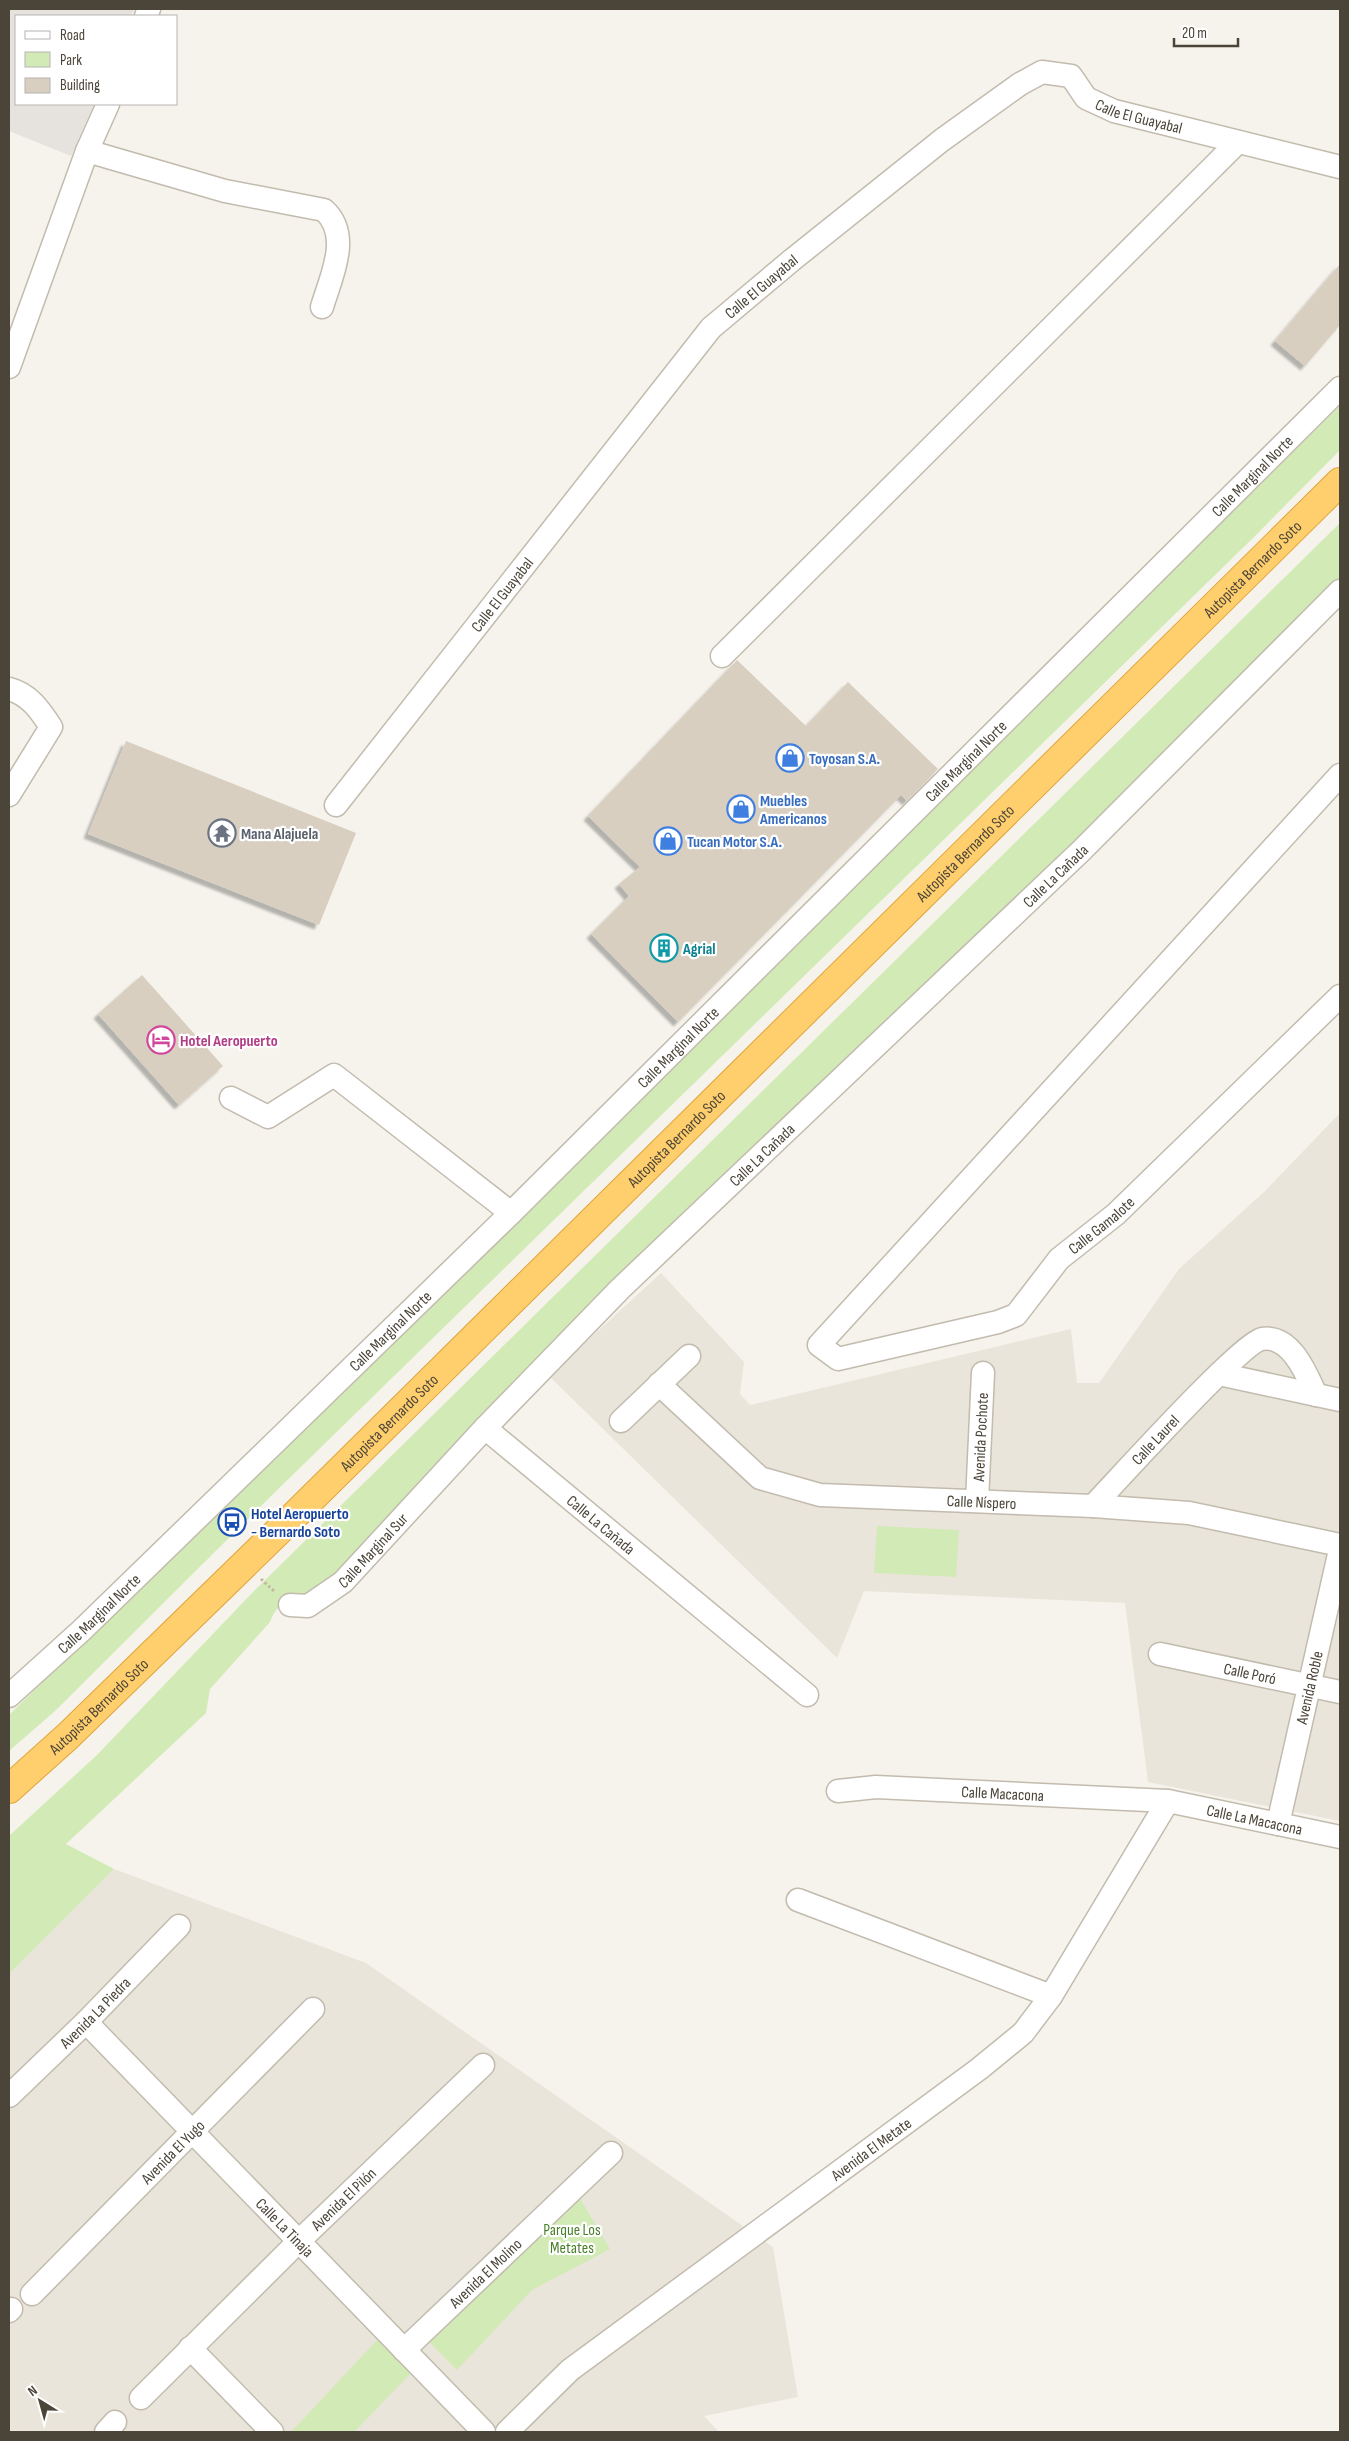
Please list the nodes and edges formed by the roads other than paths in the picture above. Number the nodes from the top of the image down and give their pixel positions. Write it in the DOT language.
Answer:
graph roads {
  1 [pos="108,105"];
  2 [pos="1238,142"];
  3 [pos="87,151"];
  4 [pos="1340,167"];
  5 [pos="322,307"];
  6 [pos="9,367"];
  7 [pos="1340,388"];
  8 [pos="1340,482"];
  9 [pos="1340,591"];
  10 [pos="722,656"];
  11 [pos="9,689"];
  12 [pos="1340,775"];
  13 [pos="9,795"];
  14 [pos="336,805"];
  15 [pos="1340,996"];
  16 [pos="231,1098"];
  17 [pos="511,1213"];
  18 [pos="689,1356"];
  19 [pos="983,1373"];
  20 [pos="1219,1374"];
  21 [pos="659,1384"];
  22 [pos="1316,1395"];
  23 [pos="1340,1400"];
  24 [pos="621,1421"];
  25 [pos="485,1428"];
  26 [pos="977,1501"];
  27 [pos="1093,1506"];
  28 [pos="1340,1545"];
  29 [pos="1340,1550"];
  30 [pos="290,1605"];
  31 [pos="1160,1654"];
  32 [pos="1310,1686"];
  33 [pos="1340,1692"];
  34 [pos="807,1695"];
  35 [pos="9,1696"];
  36 [pos="9,1789"];
  37 [pos="838,1791"];
  38 [pos="1168,1801"];
  39 [pos="1278,1824"];
  40 [pos="1340,1837"];
  41 [pos="798,1900"];
  42 [pos="179,1926"];
  43 [pos="1051,1996"];
  44 [pos="313,2009"];
  45 [pos="86,2022"];
  46 [pos="484,2065"];
  47 [pos="9,2096"];
  48 [pos="192,2131"];
  49 [pos="611,2153"];
  50 [pos="299,2241"];
  51 [pos="32,2294"];
  52 [pos="190,2348"];
  53 [pos="404,2350"];
  54 [pos="141,2398"];
  55 [pos="272,2432"];
  56 [pos="484,2432"];
  57 [pos="507,2432"];
  1 -- 3 [label="street"];
  2 -- 4 [label="street, Calle El Guayabal"];
  2 -- 10 [label="street"];
  2 -- 14 [label="street, Calle El Guayabal"];
  3 -- 5 [label="street"];
  3 -- 6 [label="street"];
  7 -- 17 [label="street, Calle Marginal Norte"];
  8 -- 36 [label="highway, Autopista Bernardo Soto"];
  9 -- 25 [label="street, Calle La Cañada"];
  11 -- 13 [label="street"];
  12 -- 15 [label="street, Calle Gamalote"];
  16 -- 17 [label="street"];
  17 -- 35 [label="street, Calle Marginal Norte"];
  18 -- 21 [label="street"];
  19 -- 26 [label="street, Avenida Pochote"];
  20 -- 22 [label="street"];
  20 -- 22 [label="street, Calle Laurel"];
  20 -- 27 [label="street, Calle Laurel"];
  21 -- 24 [label="street"];
  21 -- 26 [label="street, Calle Níspero"];
  22 -- 23 [label="street"];
  25 -- 30 [label="street, Calle Marginal Sur"];
  25 -- 34 [label="street, Calle La Cañada"];
  26 -- 27 [label="street, Calle Níspero"];
  27 -- 28 [label="street, Calle Níspero"];
  29 -- 32 [label="street, Avenida Roble"];
  31 -- 32 [label="street, Calle Poró"];
  32 -- 33 [label="street, Calle Poró"];
  32 -- 39 [label="street, Avenida Roble"];
  37 -- 38 [label="street, Calle Macacona"];
  38 -- 39 [label="street, Calle La Macacona"];
  38 -- 43 [label="street, Avenida El Metate"];
  39 -- 40 [label="street, Calle La Macacona"];
  41 -- 43 [label="street"];
  42 -- 45 [label="street, Avenida La Piedra"];
  43 -- 57 [label="street, Avenida El Metate"];
  44 -- 48 [label="street, Avenida El Yugo"];
  45 -- 47 [label="street, Avenida La Piedra"];
  45 -- 48 [label="street, Calle La Tinaja"];
  46 -- 50 [label="street, Avenida El Pilón"];
  48 -- 50 [label="street, Calle La Tinaja"];
  48 -- 51 [label="street, Avenida El Yugo"];
  49 -- 53 [label="street, Avenida El Molino"];
  50 -- 52 [label="street, Avenida El Pilón"];
  50 -- 53 [label="street, Calle La Tinaja"];
  52 -- 54 [label="street, Avenida El Pilón"];
  52 -- 55 [label="street"];
  53 -- 56 [label="street, Calle La Tinaja"];
}
